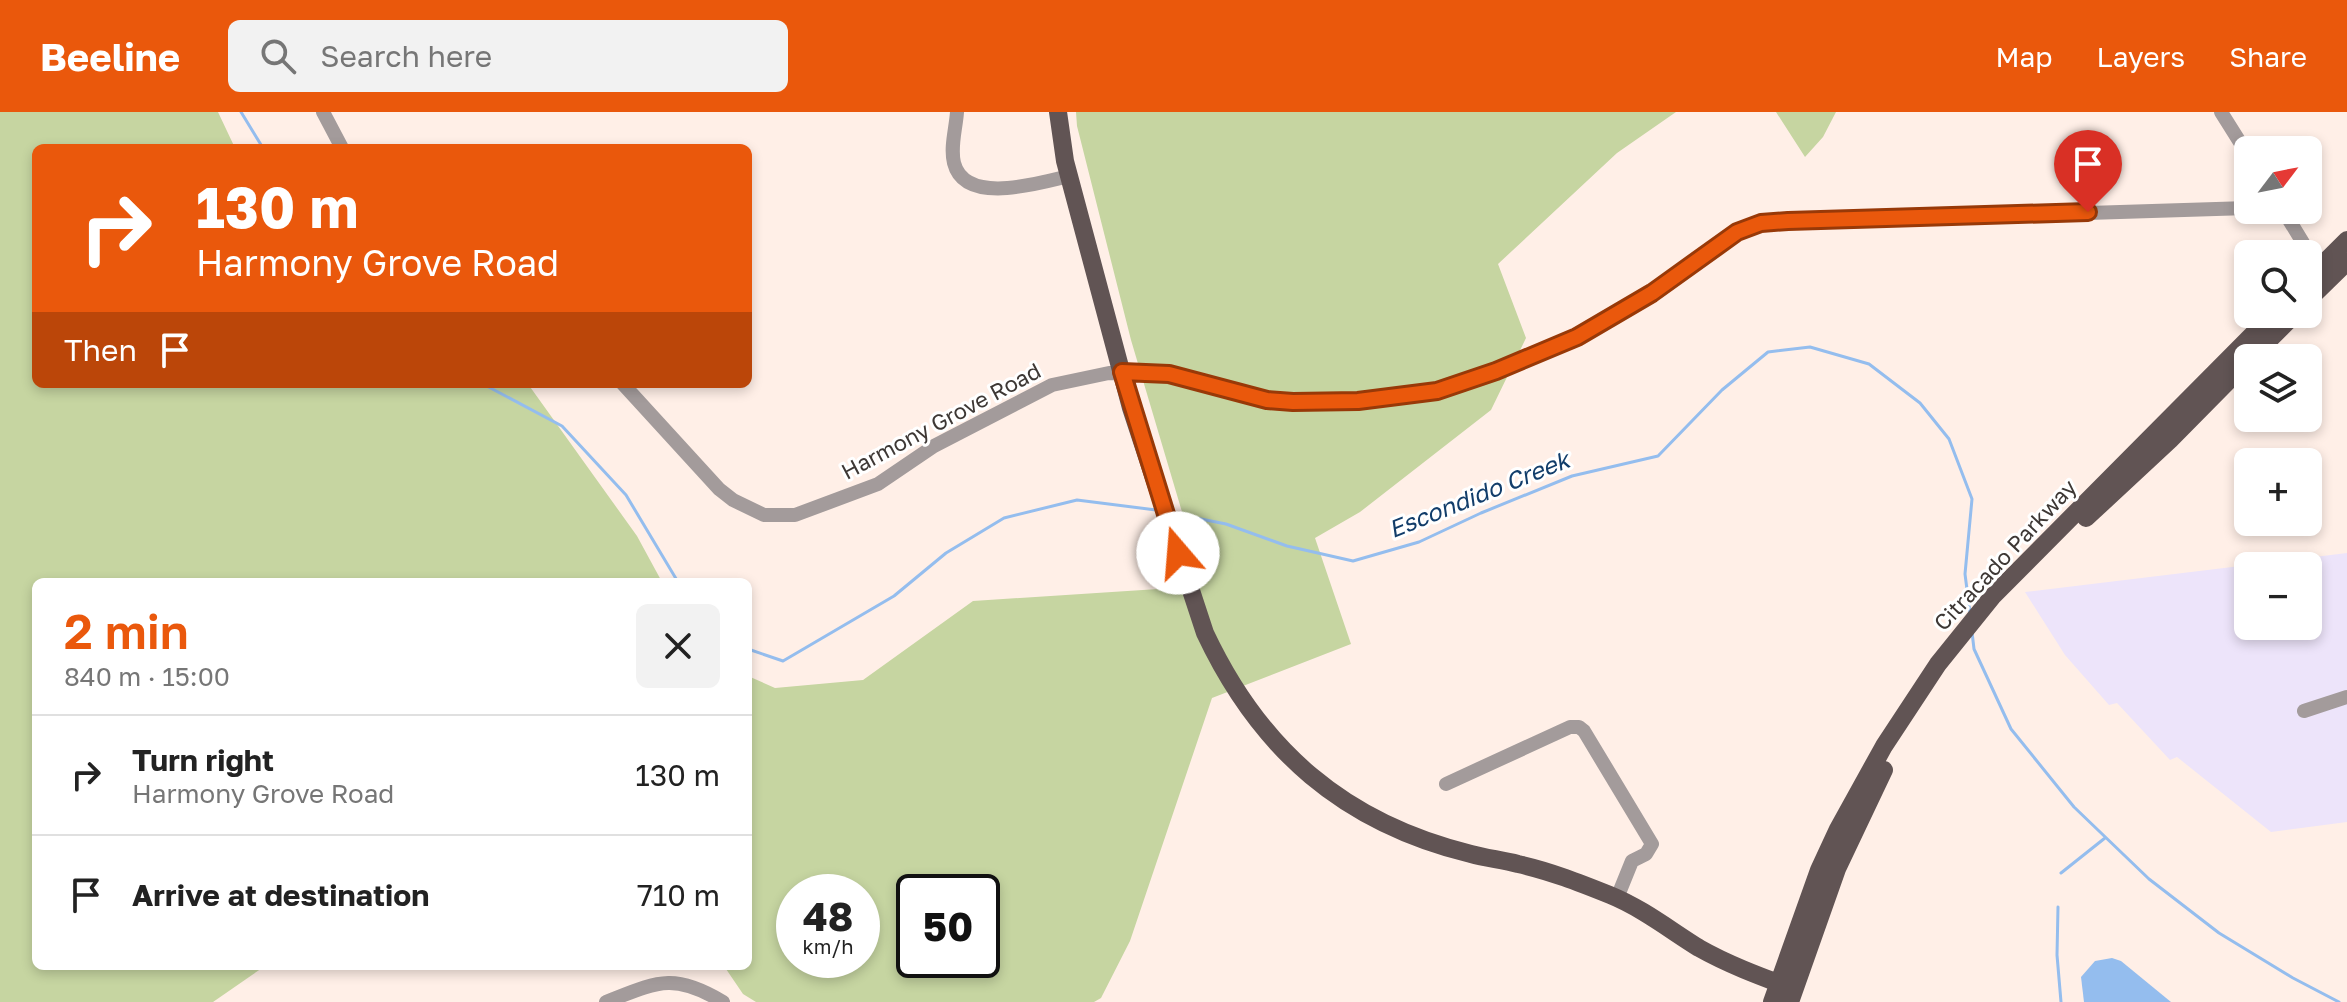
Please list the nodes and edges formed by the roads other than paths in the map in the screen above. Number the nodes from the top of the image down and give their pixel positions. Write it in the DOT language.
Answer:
graph roads {
  1 [pos="323,112"];
  2 [pos="957,112"];
  3 [pos="1058,112"];
  4 [pos="2221,112"];
  5 [pos="2236,136"];
  6 [pos="340,144"];
  7 [pos="1069,176"];
  8 [pos="2234,208"];
  9 [pos="2347,240"];
  10 [pos="2347,262"];
  11 [pos="2322,271"];
  12 [pos="2322,274"];
  13 [pos="2259,328"];
  14 [pos="2281,328"];
  15 [pos="2266,344"];
  16 [pos="1122,372"];
  17 [pos="2234,376"];
  18 [pos="627,388"];
  19 [pos="1996,601"];
  20 [pos="2347,697"];
  21 [pos="2304,711"];
  22 [pos="1446,784"];
  23 [pos="1617,898"];
  24 [pos="1787,991"];
  25 [pos="606,1002"];
  26 [pos="723,1002"];
  27 [pos="1772,1002"];
  1 -- 6 [label="street"];
  2 -- 7 [label="street"];
  3 -- 7 [label="main road"];
  4 -- 5 [label="street"];
  7 -- 16 [label="main road"];
  8 -- 16 [label="street, Harmony Grove Road"];
  9 -- 11 [label="main road"];
  10 -- 12 [label="main road"];
  13 -- 19 [label="main road, Citracado Parkway"];
  14 -- 15 [label="main road, Citracado Parkway"];
  16 -- 18 [label="street, Harmony Grove Road"];
  16 -- 23 [label="main road"];
  17 -- 19 [label="main road, Citracado Parkway"];
  19 -- 24 [label="main road, Citracado Parkway"];
  20 -- 21 [label="street"];
  22 -- 23 [label="street"];
  23 -- 24 [label="main road"];
  24 -- 27 [label="main road, Citracado Parkway"];
  25 -- 26 [label="street"];
}
